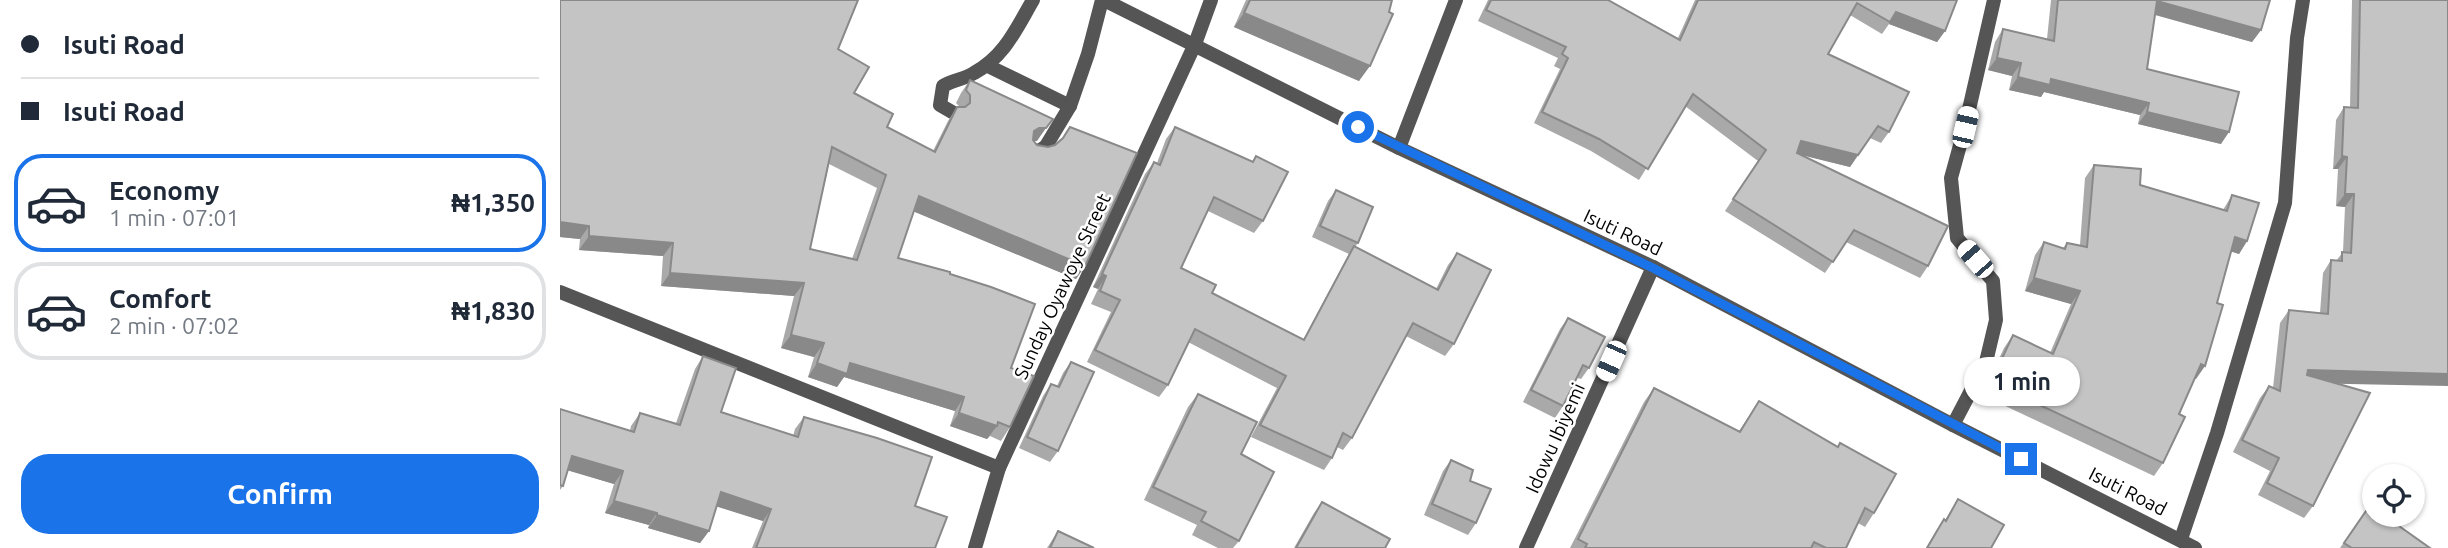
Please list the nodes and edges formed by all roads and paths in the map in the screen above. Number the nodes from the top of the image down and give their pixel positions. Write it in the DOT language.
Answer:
graph roads {
  1 [pos="1033,0"];
  2 [pos="1103,0"];
  3 [pos="1211,0"];
  4 [pos="1456,0"];
  5 [pos="1994,0"];
  6 [pos="2303,0"];
  7 [pos="1195,44"];
  8 [pos="988,66"];
  9 [pos="1070,106"];
  10 [pos="953,112"];
  11 [pos="1399,148"];
  12 [pos="1033,150"];
  13 [pos="1653,268"];
  14 [pos="560,292"];
  15 [pos="1952,425"];
  16 [pos="999,467"];
  17 [pos="2181,540"];
  18 [pos="975,548"];
  19 [pos="1526,548"];
  20 [pos="2195,548"];
  1 -- 8 [label="street"];
  2 -- 7 [label="street, Isuti Road"];
  2 -- 9 [label="street"];
  3 -- 7 [label="street, Sunday Oyawoye Street"];
  4 -- 11 [label="street"];
  5 -- 15 [label="street"];
  6 -- 17 [label="street"];
  7 -- 11 [label="street, Isuti Road"];
  7 -- 16 [label="street, Sunday Oyawoye Street"];
  8 -- 9 [label="street"];
  8 -- 10 [label="street"];
  9 -- 12 [label="street"];
  11 -- 13 [label="street, Isuti Road"];
  13 -- 15 [label="street, Isuti Road"];
  13 -- 19 [label="street, Idowu Ibiyemi"];
  14 -- 16 [label="street"];
  15 -- 17 [label="street, Isuti Road"];
  16 -- 18 [label="street, Sunday Oyawoye Street"];
  17 -- 20 [label="street, Isuti Road"];
}
